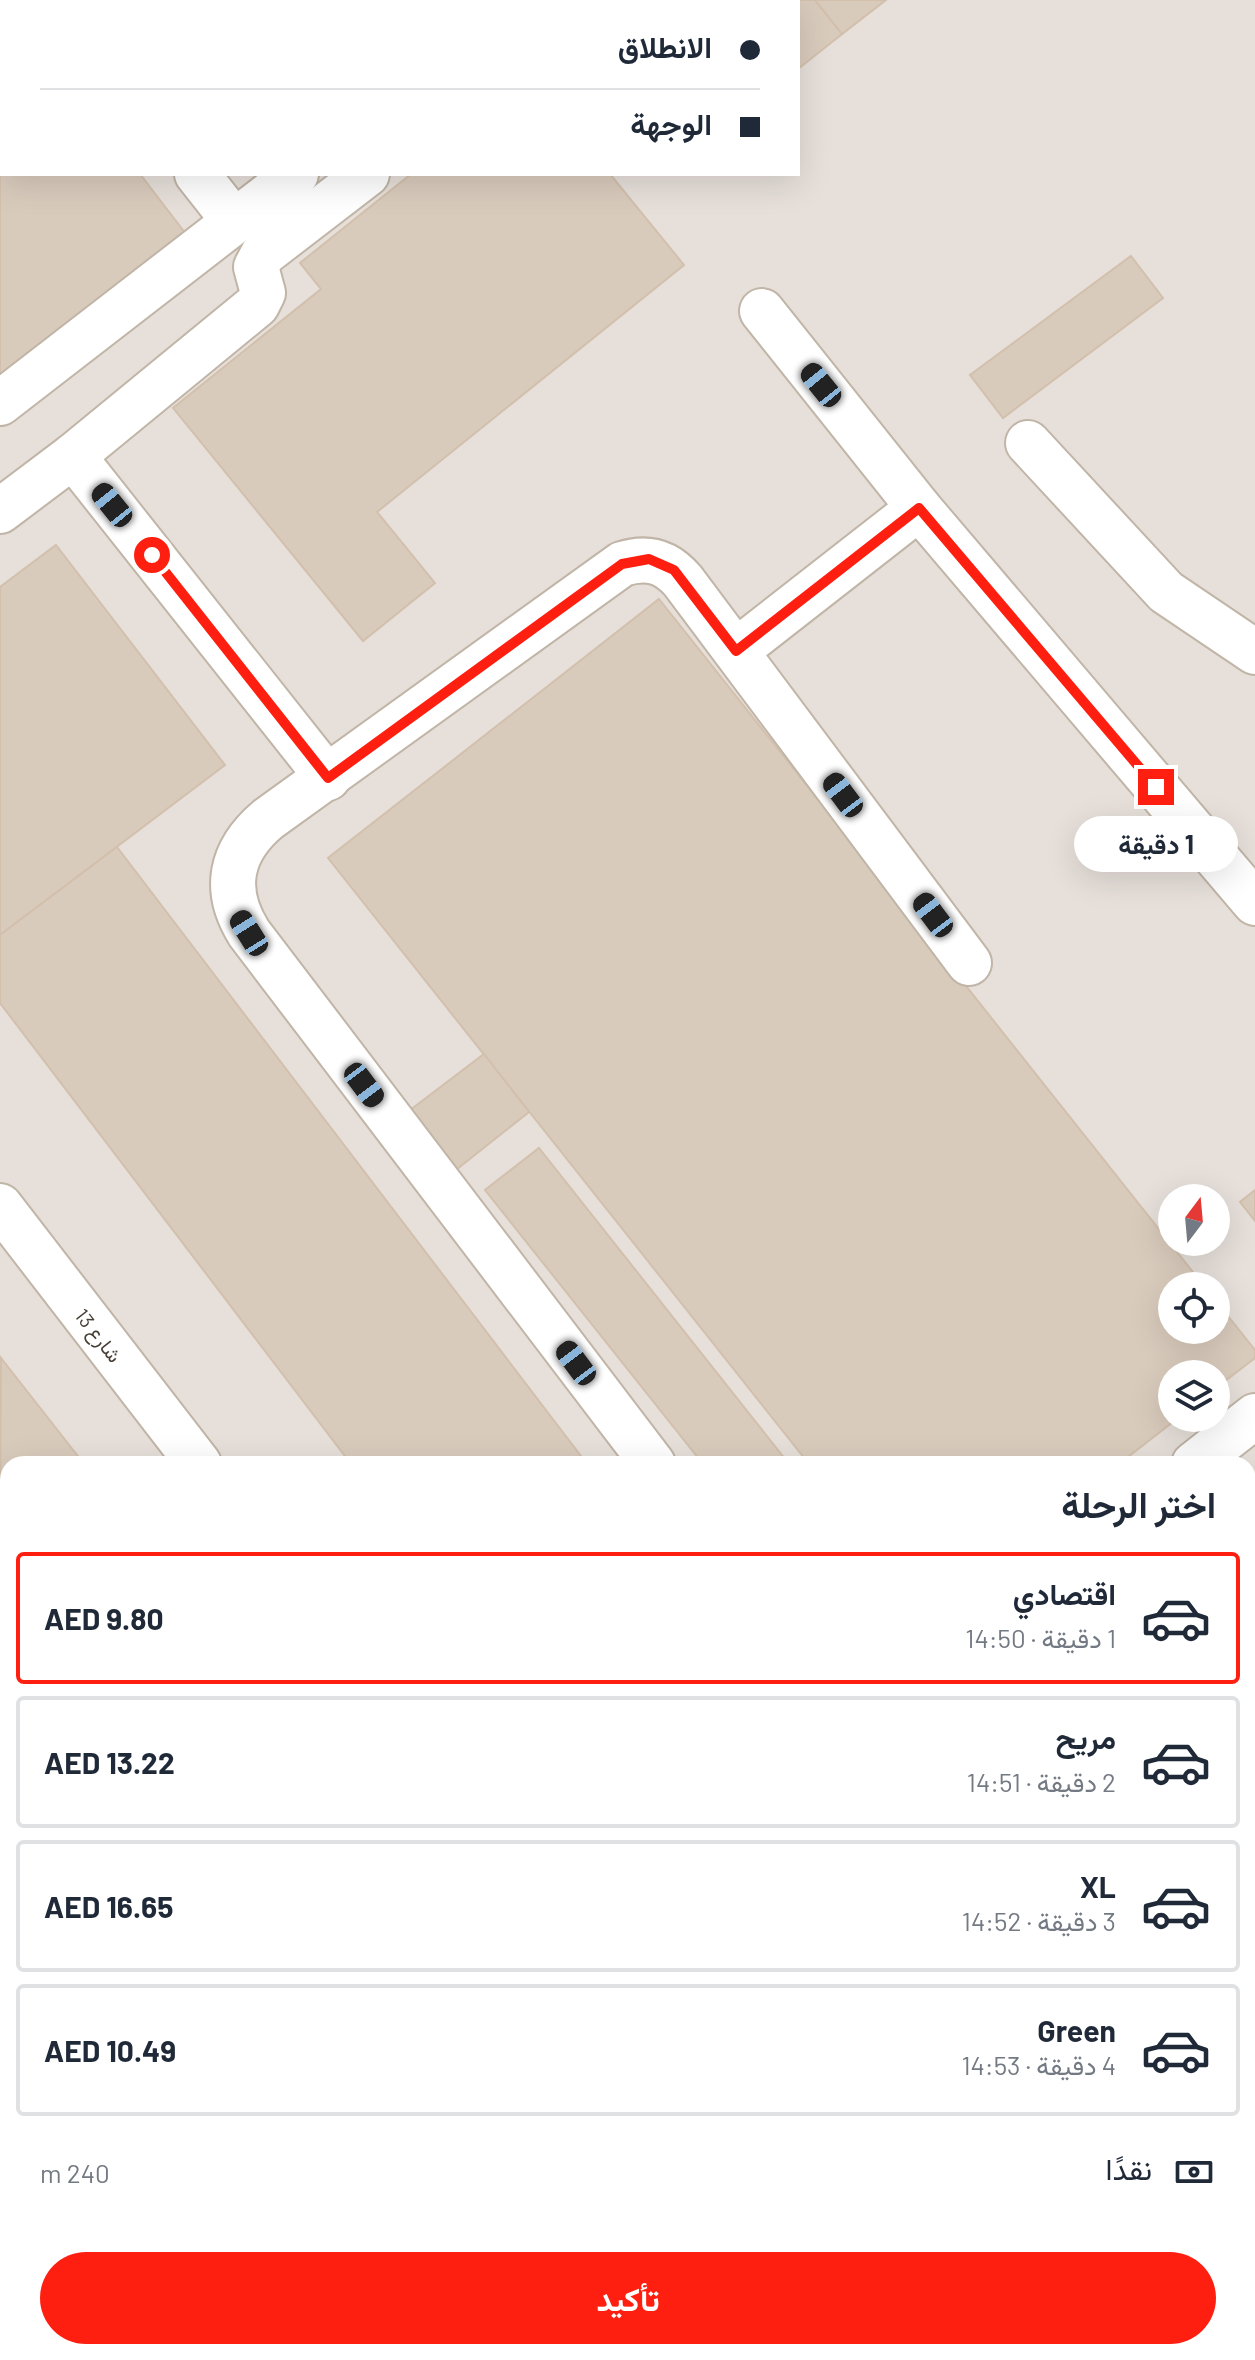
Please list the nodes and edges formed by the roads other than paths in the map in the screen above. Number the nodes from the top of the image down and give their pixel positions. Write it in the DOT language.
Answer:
graph roads {
  1 [pos="199,176"];
  2 [pos="293,176"];
  3 [pos="364,176"];
  4 [pos="234,221"];
  5 [pos="762,311"];
  6 [pos="0,403"];
  7 [pos="1028,443"];
  8 [pos="73,456"];
  9 [pos="919,508"];
  10 [pos="0,511"];
  11 [pos="736,651"];
  12 [pos="1255,652"];
  13 [pos="328,778"];
  14 [pos="1255,903"];
  15 [pos="969,963"];
  16 [pos="0,1206"];
  17 [pos="1255,1416"];
  18 [pos="193,1456"];
  19 [pos="647,1456"];
  20 [pos="1204,1456"];
  1 -- 4 [label="street"];
  2 -- 4 [label="street"];
  3 -- 8 [label="street"];
  4 -- 6 [label="street"];
  5 -- 9 [label="street"];
  7 -- 12 [label="street"];
  8 -- 10 [label="street"];
  8 -- 13 [label="street"];
  9 -- 11 [label="street"];
  9 -- 14 [label="street"];
  11 -- 13 [label="street"];
  11 -- 15 [label="street"];
  13 -- 19 [label="street"];
  16 -- 18 [label="street, شارع 13"];
  17 -- 20 [label="street"];
}
